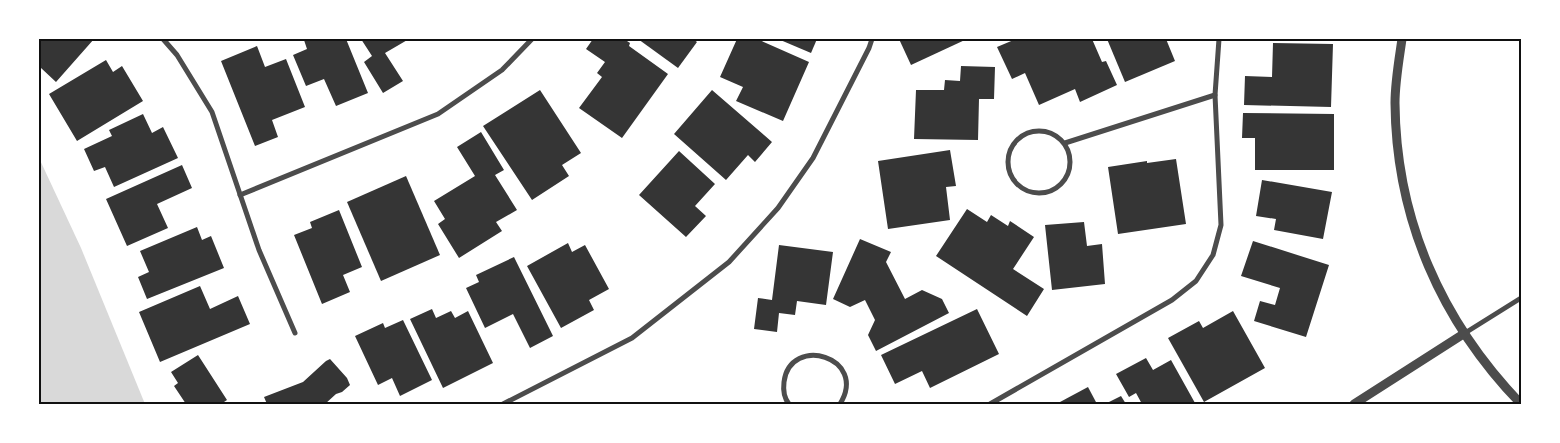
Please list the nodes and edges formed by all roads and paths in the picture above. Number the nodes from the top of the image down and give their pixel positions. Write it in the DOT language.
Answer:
graph roads {
  1 [pos="163,39"];
  2 [pos="532,39"];
  3 [pos="872,39"];
  4 [pos="1219,39"];
  5 [pos="1402,39"];
  6 [pos="1215,95"];
  7 [pos="1065,143"];
  8 [pos="240,194"];
  9 [pos="1521,298"];
  10 [pos="1465,333"];
  11 [pos="295,334"];
  12 [pos="503,404"];
  13 [pos="789,404"];
  14 [pos="840,404"];
  15 [pos="990,404"];
  16 [pos="1354,404"];
  17 [pos="1521,404"];
  1 -- 8 [label="street"];
  2 -- 8 [label="street"];
  3 -- 12 [label="street"];
  4 -- 6 [label="street"];
  5 -- 10 [label="street"];
  6 -- 7 [label="street"];
  6 -- 15 [label="street"];
  7 -- 7 [label="street"];
  8 -- 11 [label="street"];
  9 -- 10 [label="street"];
  10 -- 16 [label="street"];
  10 -- 17 [label="street"];
  13 -- 14 [label="street"];
}
